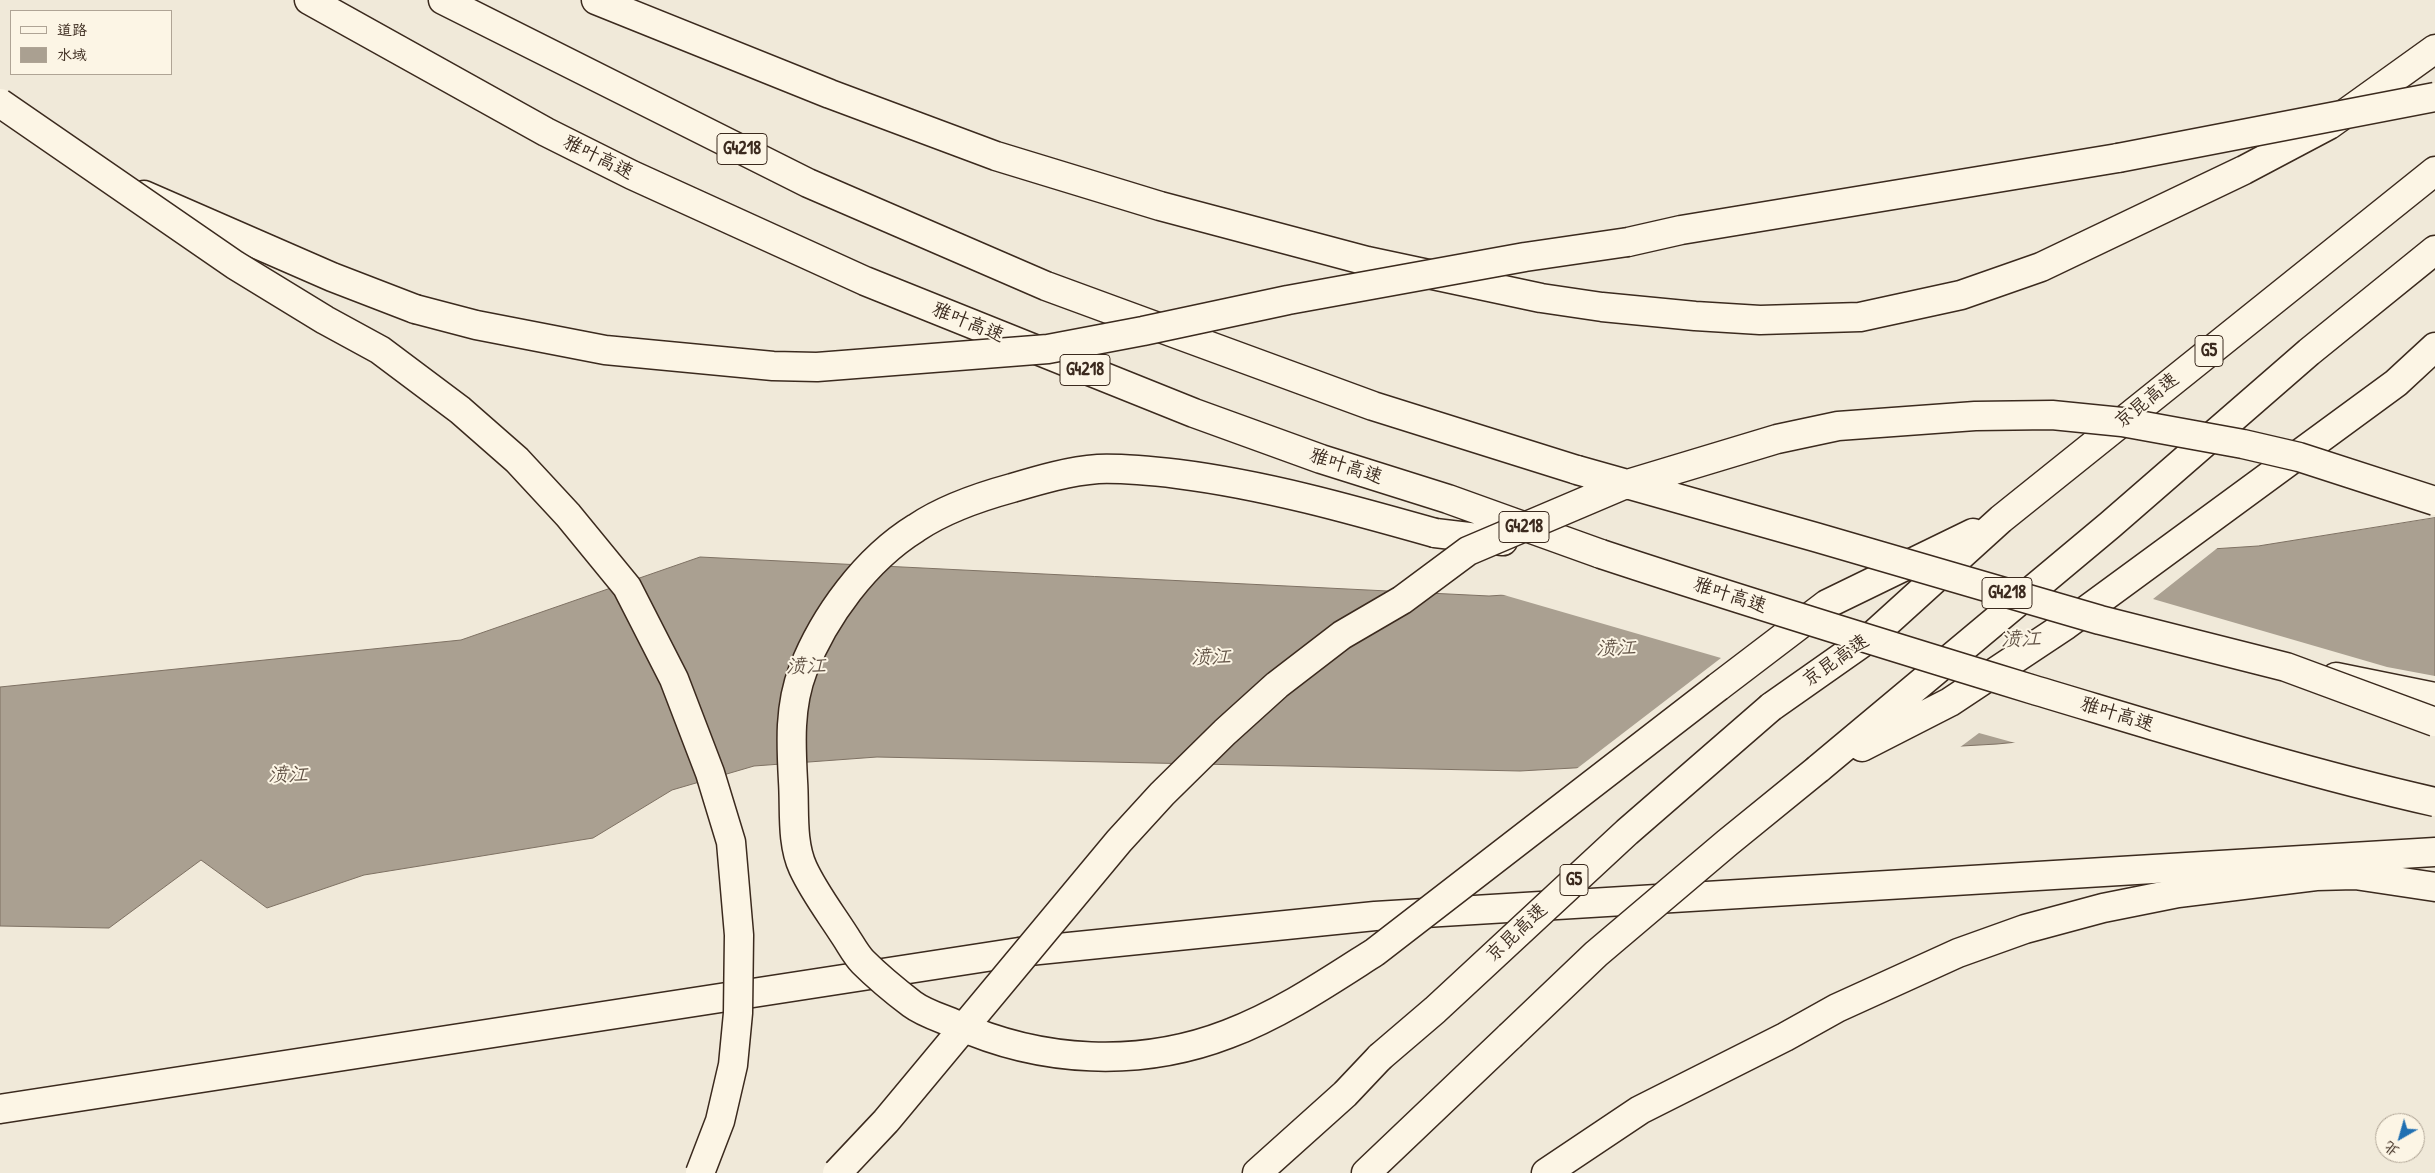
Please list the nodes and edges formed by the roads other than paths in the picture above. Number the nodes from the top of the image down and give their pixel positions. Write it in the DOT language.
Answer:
graph roads {
  1 [pos="309,0"];
  2 [pos="444,0"];
  3 [pos="596,0"];
  4 [pos="2435,49"];
  5 [pos="2435,97"];
  6 [pos="0,103"];
  7 [pos="2426,177"];
  8 [pos="120,184"];
  9 [pos="2435,250"];
  10 [pos="2435,347"];
  11 [pos="2435,502"];
  12 [pos="2001,519"];
  13 [pos="1601,554"];
  14 [pos="2286,667"];
  15 [pos="2435,697"];
  16 [pos="2435,722"];
  17 [pos="1818,770"];
  18 [pos="2435,802"];
  19 [pos="2435,852"];
  20 [pos="2435,887"];
  21 [pos="0,1109"];
  22 [pos="700,1173"];
  23 [pos="837,1173"];
  24 [pos="1257,1173"];
  25 [pos="1366,1173"];
  26 [pos="1546,1173"];
  1 -- 13 [label="main road, 雅叶高速 / G4218, bridge"];
  2 -- 14 [label="main road, G4218, bridge"];
  3 -- 4 [label="main road"];
  5 -- 8 [label="main road, bridge"];
  6 -- 8 [label="main road, bridge"];
  7 -- 12 [label="main road, 京昆高速 / G5"];
  8 -- 22 [label="main road, bridge"];
  9 -- 17 [label="main road, bridge"];
  10 -- 17 [label="main road, bridge"];
  11 -- 23 [label="main road, bridge"];
  12 -- 13 [label="main road, bridge"];
  12 -- 24 [label="main road, 京昆高速 / G5, bridge"];
  13 -- 18 [label="main road, 雅叶高速 / G4218, bridge"];
  14 -- 15 [label="main road, bridge"];
  14 -- 16 [label="main road, G4218, bridge"];
  17 -- 25 [label="main road, bridge"];
  19 -- 21 [label="main road"];
  20 -- 26 [label="main road"];
}
